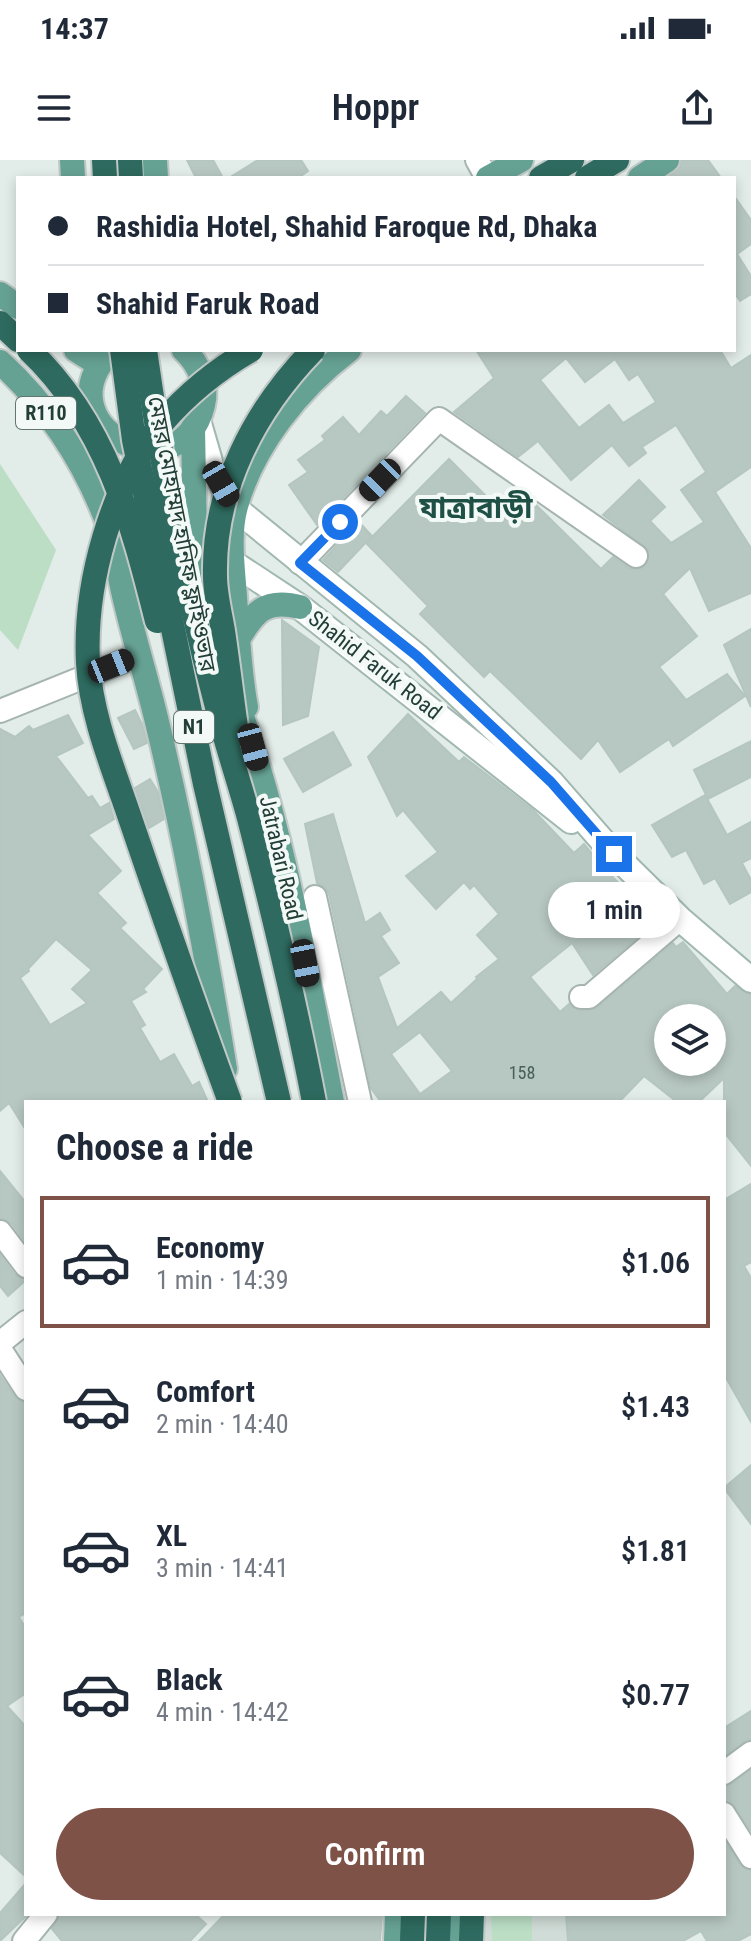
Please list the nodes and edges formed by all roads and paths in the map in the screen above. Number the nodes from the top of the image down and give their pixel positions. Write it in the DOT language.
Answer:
graph roads {
  1 [pos="521,160"];
  2 [pos="572,160"];
  3 [pos="617,160"];
  4 [pos="667,160"];
  5 [pos="492,176"];
  6 [pos="544,176"];
  7 [pos="590,176"];
  8 [pos="643,176"];
  9 [pos="0,323"];
  10 [pos="16,338"];
  11 [pos="31,352"];
  12 [pos="122,352"];
  13 [pos="145,352"];
  14 [pos="191,352"];
  15 [pos="248,352"];
  16 [pos="311,352"];
  17 [pos="347,352"];
  18 [pos="102,355"];
  19 [pos="0,362"];
  20 [pos="195,424"];
  21 [pos="117,440"];
  22 [pos="235,508"];
  23 [pos="195,536"];
  24 [pos="113,538"];
  25 [pos="636,556"];
  26 [pos="232,562"];
  27 [pos="300,563"];
  28 [pos="300,607"];
  29 [pos="237,641"];
  30 [pos="139,655"];
  31 [pos="0,711"];
  32 [pos="253,747"];
  33 [pos="205,784"];
  34 [pos="248,816"];
  35 [pos="614,854"];
  36 [pos="315,897"];
  37 [pos="680,919"];
  38 [pos="749,974"];
  39 [pos="581,997"];
  40 [pos="229,1100"];
  41 [pos="230,1100"];
  42 [pos="279,1100"];
  43 [pos="316,1100"];
  44 [pos="332,1100"];
  45 [pos="360,1100"];
  46 [pos="0,1232"];
  47 [pos="24,1263"];
  48 [pos="24,1324"];
  49 [pos="0,1343"];
  50 [pos="0,1349"];
  51 [pos="24,1386"];
  52 [pos="751,1753"];
  53 [pos="726,1772"];
  54 [pos="726,1817"];
  55 [pos="751,1857"];
  56 [pos="44,1916"];
  57 [pos="397,1916"];
  58 [pos="413,1916"];
  59 [pos="439,1916"];
  60 [pos="454,1916"];
  61 [pos="472,1916"];
  62 [pos="24,1941"];
  63 [pos="396,1941"];
  64 [pos="412,1941"];
  65 [pos="438,1941"];
  66 [pos="452,1941"];
  67 [pos="471,1941"];
  1 -- 5 [label="main road"];
  2 -- 6 [label="highway"];
  3 -- 7 [label="highway"];
  4 -- 8 [label="main road"];
  9 -- 10 [label="highway"];
  11 -- 33 [label="highway, bridge"];
  12 -- 33 [label="highway, মেয়র মোহাম্মদ হানিফ ফ্লাইওভার / N1, bridge"];
  13 -- 34 [label="highway, মেয়র মোহাম্মদ হানিফ ফ্লাইওভার / N1, bridge"];
  14 -- 20 [label="main road, Jatrabari Road"];
  15 -- 40 [label="highway, bridge"];
  16 -- 34 [label="highway, bridge"];
  17 -- 22 [label="main road"];
  18 -- 21 [label="main road"];
  19 -- 24 [label="main road, R110"];
  20 -- 21 [label="main road"];
  20 -- 22 [label="main road, Shahid Faruk Road"];
  20 -- 23 [label="main road, Jatrabari Road"];
  21 -- 23 [label="main road, Shahid Faruk Road"];
  21 -- 24 [label="main road"];
  22 -- 26 [label="main road"];
  22 -- 27 [label="main road, Shahid Faruk Road"];
  23 -- 24 [label="main road"];
  23 -- 26 [label="main road, Shahid Faruk Road"];
  23 -- 32 [label="main road, Jatrabari Road"];
  24 -- 30 [label="main road"];
  25 -- 27 [label="street"];
  26 -- 28 [label="main road, Shahid Faruk Road"];
  26 -- 29 [label="main road"];
  27 -- 35 [label="main road, Shahid Faruk Road"];
  28 -- 29 [label="main road"];
  28 -- 35 [label="main road, Shahid Faruk Road"];
  29 -- 32 [label="main road"];
  30 -- 31 [label="street"];
  30 -- 41 [label="main road"];
  32 -- 44 [label="main road, Jatrabari Road"];
  33 -- 42 [label="highway, মেয়র মোহাম্মদ হানিফ ফ্লাইওভার / N1, bridge"];
  34 -- 43 [label="highway, মেয়র মোহাম্মদ হানিফ ফ্লাইওভার / N1, bridge"];
  35 -- 37 [label="main road, Shahid Faruk Road"];
  36 -- 45 [label="street"];
  37 -- 38 [label="main road, Shahid Faruk Road"];
  37 -- 39 [label="street"];
  46 -- 47 [label="street"];
  48 -- 49 [label="street"];
  50 -- 51 [label="street"];
  52 -- 53 [label="street"];
  54 -- 55 [label="street"];
  56 -- 62 [label="street"];
  57 -- 63 [label="main road"];
  58 -- 64 [label="highway"];
  59 -- 65 [label="highway"];
  60 -- 66 [label="main road"];
  61 -- 67 [label="highway"];
}
